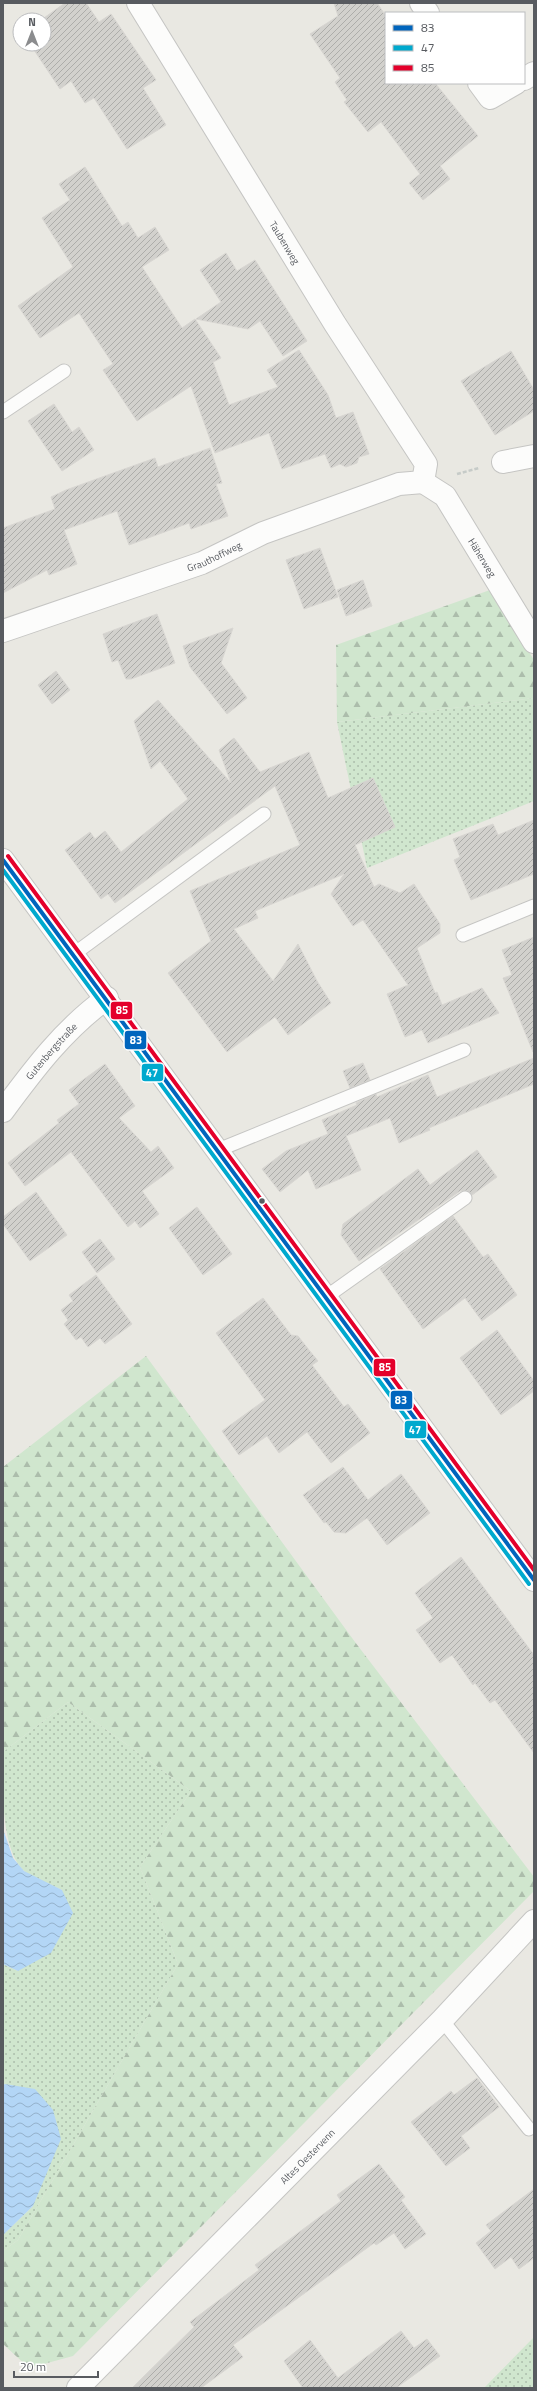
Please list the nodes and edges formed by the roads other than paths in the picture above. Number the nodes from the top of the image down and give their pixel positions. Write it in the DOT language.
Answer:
graph roads {
  1 [pos="138,3"];
  2 [pos="421,3"];
  3 [pos="427,12"];
  4 [pos="534,73"];
  5 [pos="525,78"];
  6 [pos="480,84"];
  7 [pos="514,84"];
  8 [pos="64,371"];
  9 [pos="3,412"];
  10 [pos="534,456"];
  11 [pos="504,462"];
  12 [pos="423,482"];
  13 [pos="3,631"];
  14 [pos="534,642"];
  15 [pos="264,814"];
  16 [pos="3,860"];
  17 [pos="534,906"];
  18 [pos="463,935"];
  19 [pos="74,954"];
  20 [pos="107,998"];
  21 [pos="464,1050"];
  22 [pos="3,1111"];
  23 [pos="218,1150"];
  24 [pos="465,1198"];
  25 [pos="326,1297"];
  26 [pos="534,1580"];
  27 [pos="534,1922"];
  28 [pos="442,2020"];
  29 [pos="529,2129"];
  30 [pos="78,2388"];
  1 -- 12 [label="street, Taubenweg"];
  2 -- 3 [label="street"];
  4 -- 5 [label="street"];
  6 -- 7 [label="street"];
  8 -- 9 [label="lane"];
  10 -- 11 [label="street"];
  12 -- 13 [label="street, Grauthoffweg"];
  12 -- 14 [label="street, Häherweg"];
  15 -- 19 [label="lane"];
  16 -- 19 [label="street"];
  17 -- 18 [label="lane"];
  19 -- 20 [label="street"];
  20 -- 22 [label="street, Gutenbergstraße"];
  20 -- 23 [label="street"];
  21 -- 23 [label="lane"];
  23 -- 25 [label="street"];
  24 -- 25 [label="lane"];
  25 -- 26 [label="street"];
  27 -- 28 [label="street, Altes Oestervenn"];
  28 -- 29 [label="lane"];
  28 -- 30 [label="street, Altes Oestervenn"];
}
